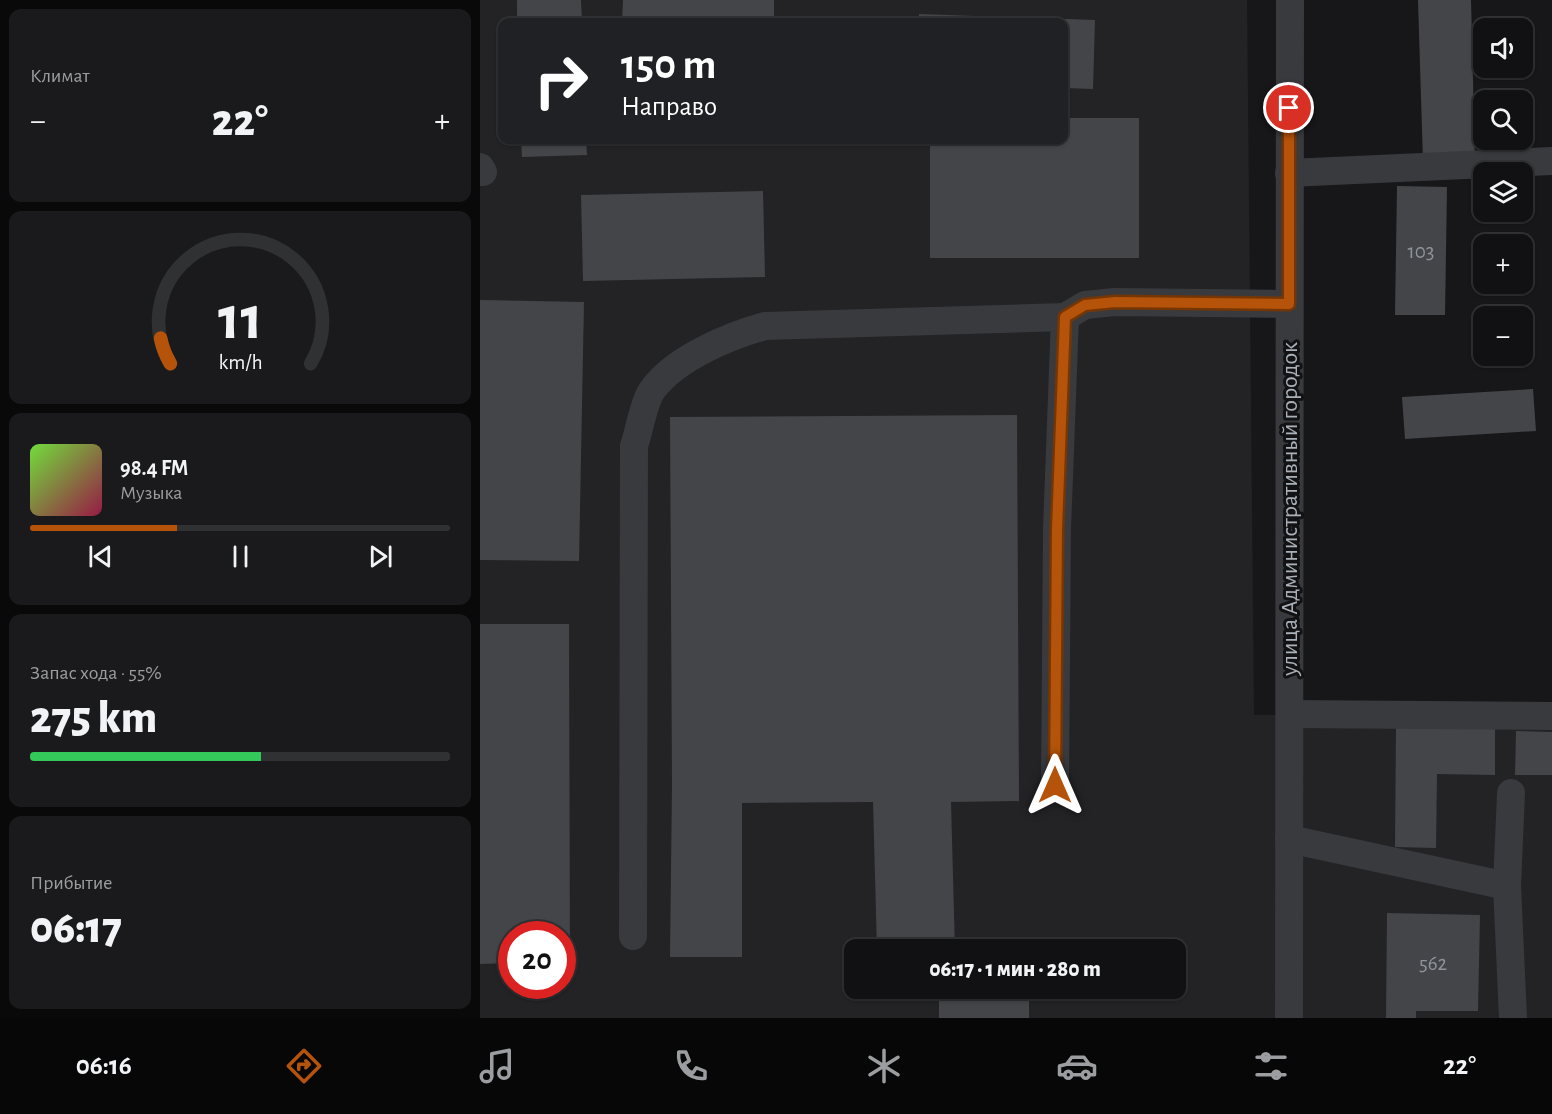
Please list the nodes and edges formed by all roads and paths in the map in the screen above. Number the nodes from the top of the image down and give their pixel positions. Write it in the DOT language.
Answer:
graph roads {
  1 [pos="1290,0"];
  2 [pos="1552,161"];
  3 [pos="1289,172"];
  4 [pos="1289,304"];
  5 [pos="1065,317"];
  6 [pos="1290,714"];
  7 [pos="1552,716"];
  8 [pos="1055,785"];
  9 [pos="1511,793"];
  10 [pos="1289,839"];
  11 [pos="1508,886"];
  12 [pos="633,936"];
  13 [pos="1289,1018"];
  14 [pos="1513,1018"];
  1 -- 3 [label="street, улица Административный городок"];
  2 -- 3 [label="street"];
  3 -- 4 [label="street, улица Административный городок"];
  4 -- 5 [label="street"];
  4 -- 6 [label="street, улица Административный городок"];
  5 -- 8 [label="street"];
  5 -- 12 [label="street"];
  6 -- 7 [label="street"];
  6 -- 10 [label="street, улица Административный городок"];
  9 -- 11 [label="street"];
  10 -- 11 [label="street"];
  10 -- 13 [label="street, улица Административный городок"];
  11 -- 14 [label="street"];
}
